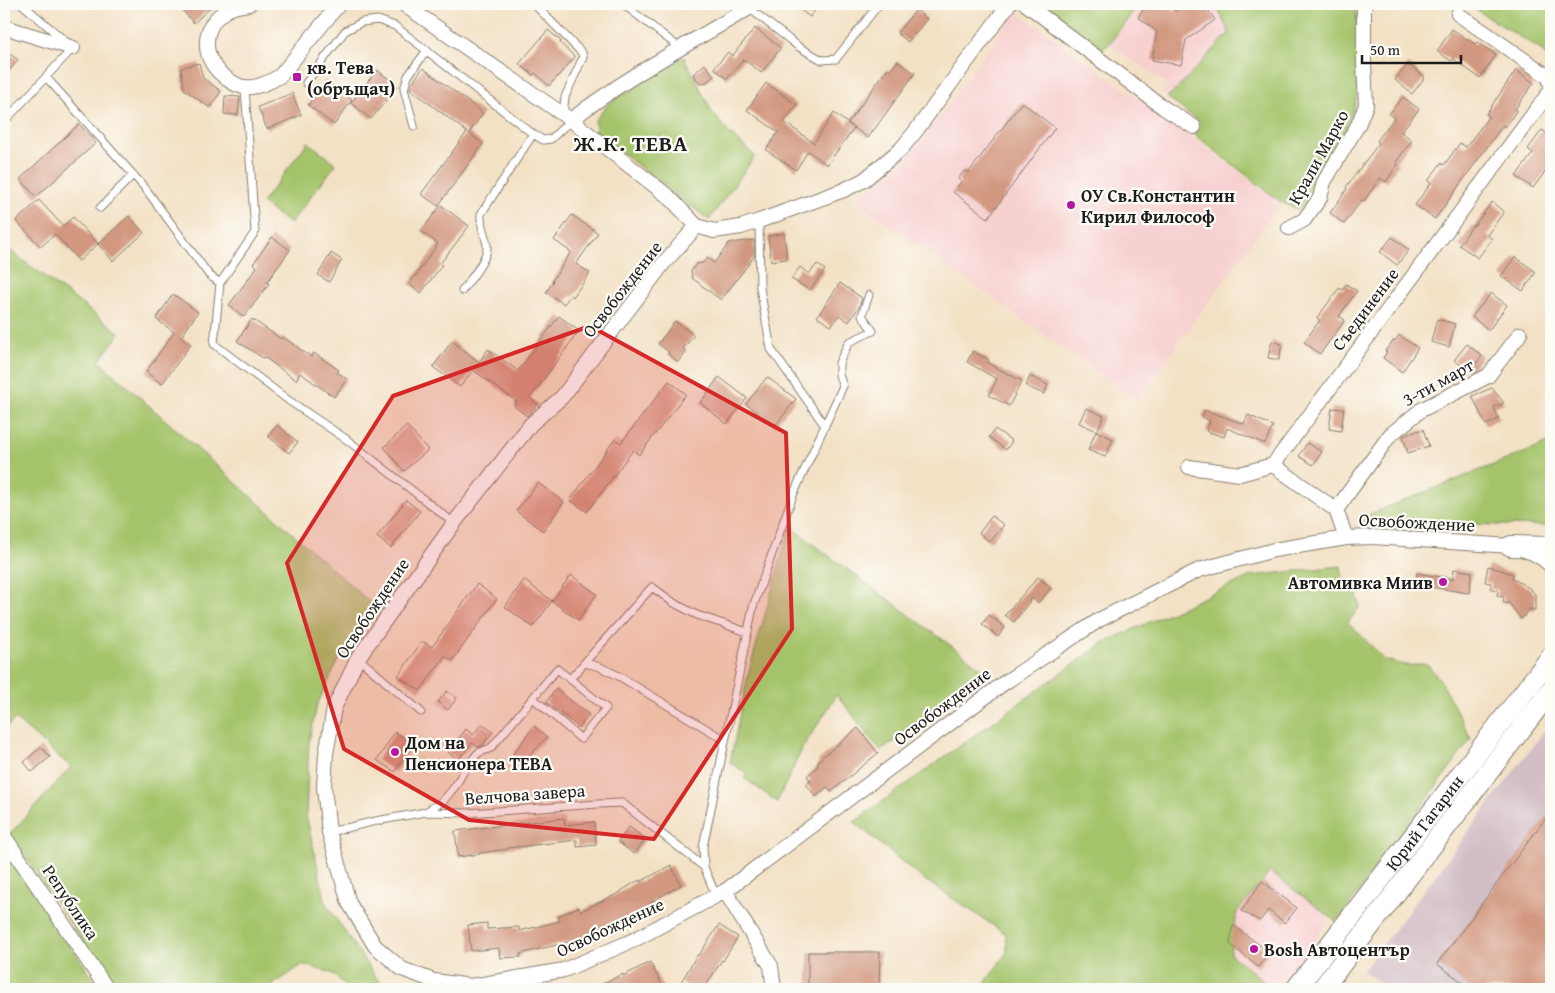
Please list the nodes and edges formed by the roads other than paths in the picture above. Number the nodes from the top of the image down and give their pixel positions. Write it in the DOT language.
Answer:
graph roads {
  1 [pos="22,4"];
  2 [pos="249,4"];
  3 [pos="339,4"];
  4 [pos="405,4"];
  5 [pos="534,4"];
  6 [pos="623,4"];
  7 [pos="879,4"];
  8 [pos="1009,4"];
  9 [pos="1026,4"];
  10 [pos="1364,4"];
  11 [pos="750,6"];
  12 [pos="224,7"];
  13 [pos="1458,14"];
  14 [pos="4,27"];
  15 [pos="73,48"];
  16 [pos="680,48"];
  17 [pos="427,50"];
  18 [pos="46,77"];
  19 [pos="306,83"];
  20 [pos="245,87"];
  21 [pos="1551,88"];
  22 [pos="567,117"];
  23 [pos="4,122"];
  24 [pos="414,126"];
  25 [pos="1194,127"];
  26 [pos="533,134"];
  27 [pos="133,175"];
  28 [pos="100,208"];
  29 [pos="759,221"];
  30 [pos="697,226"];
  31 [pos="1288,228"];
  32 [pos="220,283"];
  33 [pos="462,291"];
  34 [pos="869,295"];
  35 [pos="1520,334"];
  36 [pos="825,426"];
  37 [pos="1273,465"];
  38 [pos="1189,467"];
  39 [pos="1336,510"];
  40 [pos="454,523"];
  41 [pos="1346,538"];
  42 [pos="1511,546"];
  43 [pos="1551,546"];
  44 [pos="1551,566"];
  45 [pos="747,632"];
  46 [pos="1551,657"];
  47 [pos="358,658"];
  48 [pos="585,663"];
  49 [pos="570,679"];
  50 [pos="1551,690"];
  51 [pos="533,698"];
  52 [pos="421,712"];
  53 [pos="725,740"];
  54 [pos="426,812"];
  55 [pos="329,832"];
  56 [pos="4,836"];
  57 [pos="704,866"];
  58 [pos="720,893"];
  59 [pos="107,989"];
  60 [pos="774,989"];
  61 [pos="1296,989"];
  62 [pos="1322,989"];
  1 -- 15 [label="lane"];
  2 -- 12 [label="street"];
  3 -- 20 [label="street"];
  4 -- 22 [label="street"];
  5 -- 22 [label="lane"];
  6 -- 16 [label="lane"];
  7 -- 11 [label="lane"];
  8 -- 29 [label="street"];
  9 -- 25 [label="street"];
  10 -- 31 [label="street, Крали Марко"];
  11 -- 16 [label="street"];
  12 -- 20 [label="street"];
  13 -- 21 [label="street, Съединение"];
  14 -- 15 [label="street"];
  15 -- 18 [label="lane"];
  16 -- 22 [label="street"];
  17 -- 19 [label="lane"];
  17 -- 24 [label="lane"];
  17 -- 26 [label="lane"];
  18 -- 23 [label="lane"];
  18 -- 27 [label="lane"];
  20 -- 32 [label="lane"];
  21 -- 37 [label="street, Съединение"];
  22 -- 26 [label="lane"];
  22 -- 30 [label="street"];
  26 -- 33 [label="lane"];
  27 -- 28 [label="lane"];
  27 -- 32 [label="lane"];
  29 -- 30 [label="street"];
  29 -- 36 [label="lane"];
  30 -- 40 [label="street, Освобождение"];
  32 -- 40 [label="lane"];
  34 -- 36 [label="lane"];
  35 -- 39 [label="street, 3-ти март"];
  36 -- 45 [label="lane"];
  37 -- 38 [label="street"];
  37 -- 39 [label="street"];
  39 -- 41 [label="street"];
  40 -- 47 [label="street, Освобождение"];
  41 -- 42 [label="street, Освобождение"];
  41 -- 58 [label="street, Освобождение"];
  42 -- 43 [label="street"];
  42 -- 44 [label="street, Освобождение"];
  45 -- 48 [label="lane"];
  45 -- 53 [label="lane"];
  46 -- 61 [label="street, Юрий Гагарин"];
  47 -- 52 [label="lane"];
  47 -- 55 [label="street, Освобождение"];
  48 -- 49 [label="lane"];
  48 -- 53 [label="lane"];
  49 -- 51 [label="lane"];
  49 -- 51 [label="lane"];
  50 -- 62 [label="street, Юрий Гагарин"];
  51 -- 54 [label="lane"];
  53 -- 57 [label="lane"];
  54 -- 55 [label="lane, Велчова завера"];
  54 -- 57 [label="lane, Велчова завера"];
  55 -- 58 [label="street, Освобождение"];
  56 -- 59 [label="street, Република"];
  57 -- 58 [label="lane"];
  58 -- 60 [label="street"];
}
